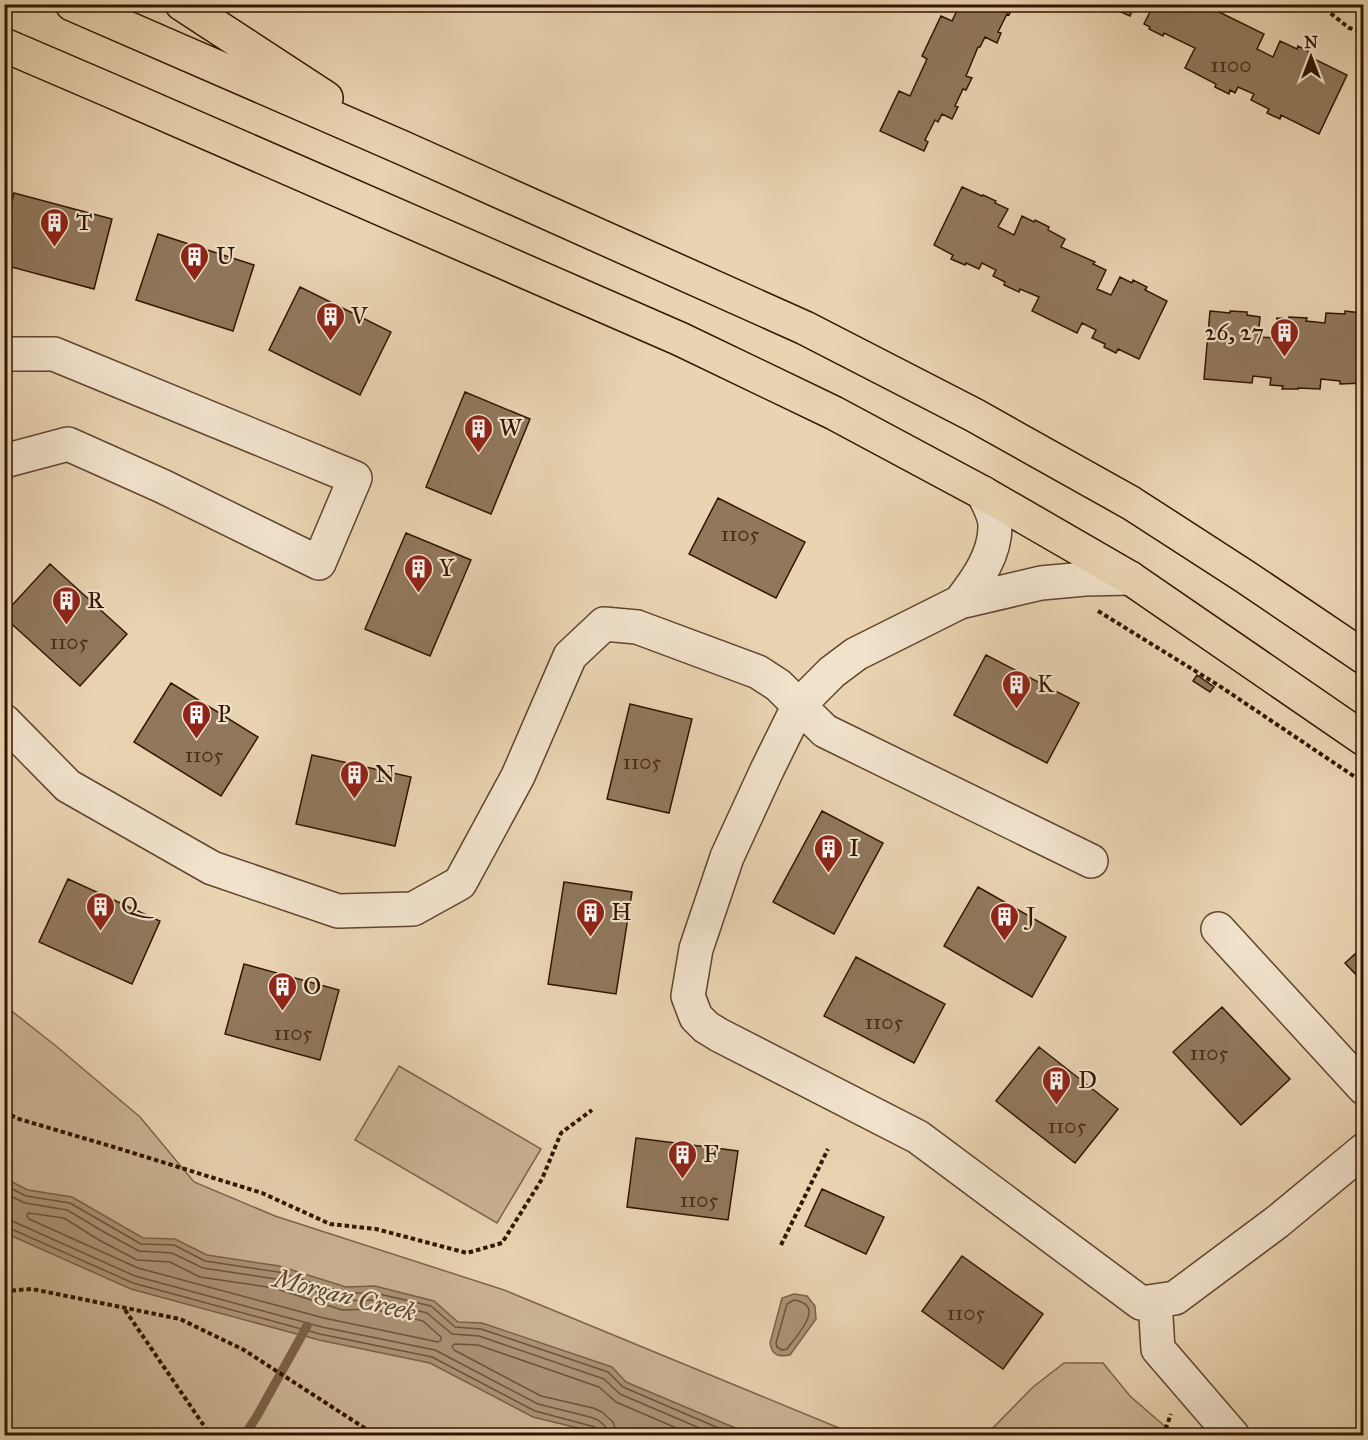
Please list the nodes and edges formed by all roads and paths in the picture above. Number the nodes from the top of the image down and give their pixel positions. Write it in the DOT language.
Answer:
graph roads {
  1 [pos="72,4"];
  2 [pos="182,4"];
  3 [pos="1318,4"];
  4 [pos="1364,32"];
  5 [pos="4,45"];
  6 [pos="4,60"];
  7 [pos="109,90"];
  8 [pos="403,148"];
  9 [pos="4,354"];
  10 [pos="4,461"];
  11 [pos="983,493"];
  12 [pos="1130,578"];
  13 [pos="1051,582"];
  14 [pos="960,602"];
  15 [pos="1364,657"];
  16 [pos="799,705"];
  17 [pos="4,721"];
  18 [pos="1364,739"];
  19 [pos="1364,783"];
  20 [pos="1091,861"];
  21 [pos="1218,929"];
  22 [pos="1364,1088"];
  23 [pos="592,1110"];
  24 [pos="4,1112"];
  25 [pos="828,1149"];
  26 [pos="1364,1150"];
  27 [pos="781,1245"];
  28 [pos="4,1291"];
  29 [pos="1155,1301"];
  30 [pos="125,1308"];
  31 [pos="211,1436"];
  32 [pos="377,1436"];
  33 [pos="1233,1436"];
  1 -- 8 [label="highway"];
  2 -- 8 [label="highway"];
  3 -- 4 [label="path"];
  5 -- 7 [label="highway"];
  6 -- 7 [label="highway"];
  7 -- 11 [label="highway"];
  8 -- 15 [label="highway"];
  9 -- 10 [label="lane"];
  11 -- 12 [label="highway"];
  11 -- 14 [label="lane"];
  12 -- 13 [label="lane"];
  12 -- 18 [label="highway"];
  13 -- 14 [label="lane"];
  13 -- 19 [label="path"];
  14 -- 16 [label="lane"];
  16 -- 17 [label="lane"];
  16 -- 20 [label="lane"];
  16 -- 29 [label="lane"];
  21 -- 22 [label="lane"];
  23 -- 24 [label="path"];
  25 -- 27 [label="path"];
  26 -- 29 [label="lane"];
  28 -- 30 [label="path"];
  29 -- 33 [label="lane"];
  30 -- 31 [label="path"];
  30 -- 32 [label="path"];
}
